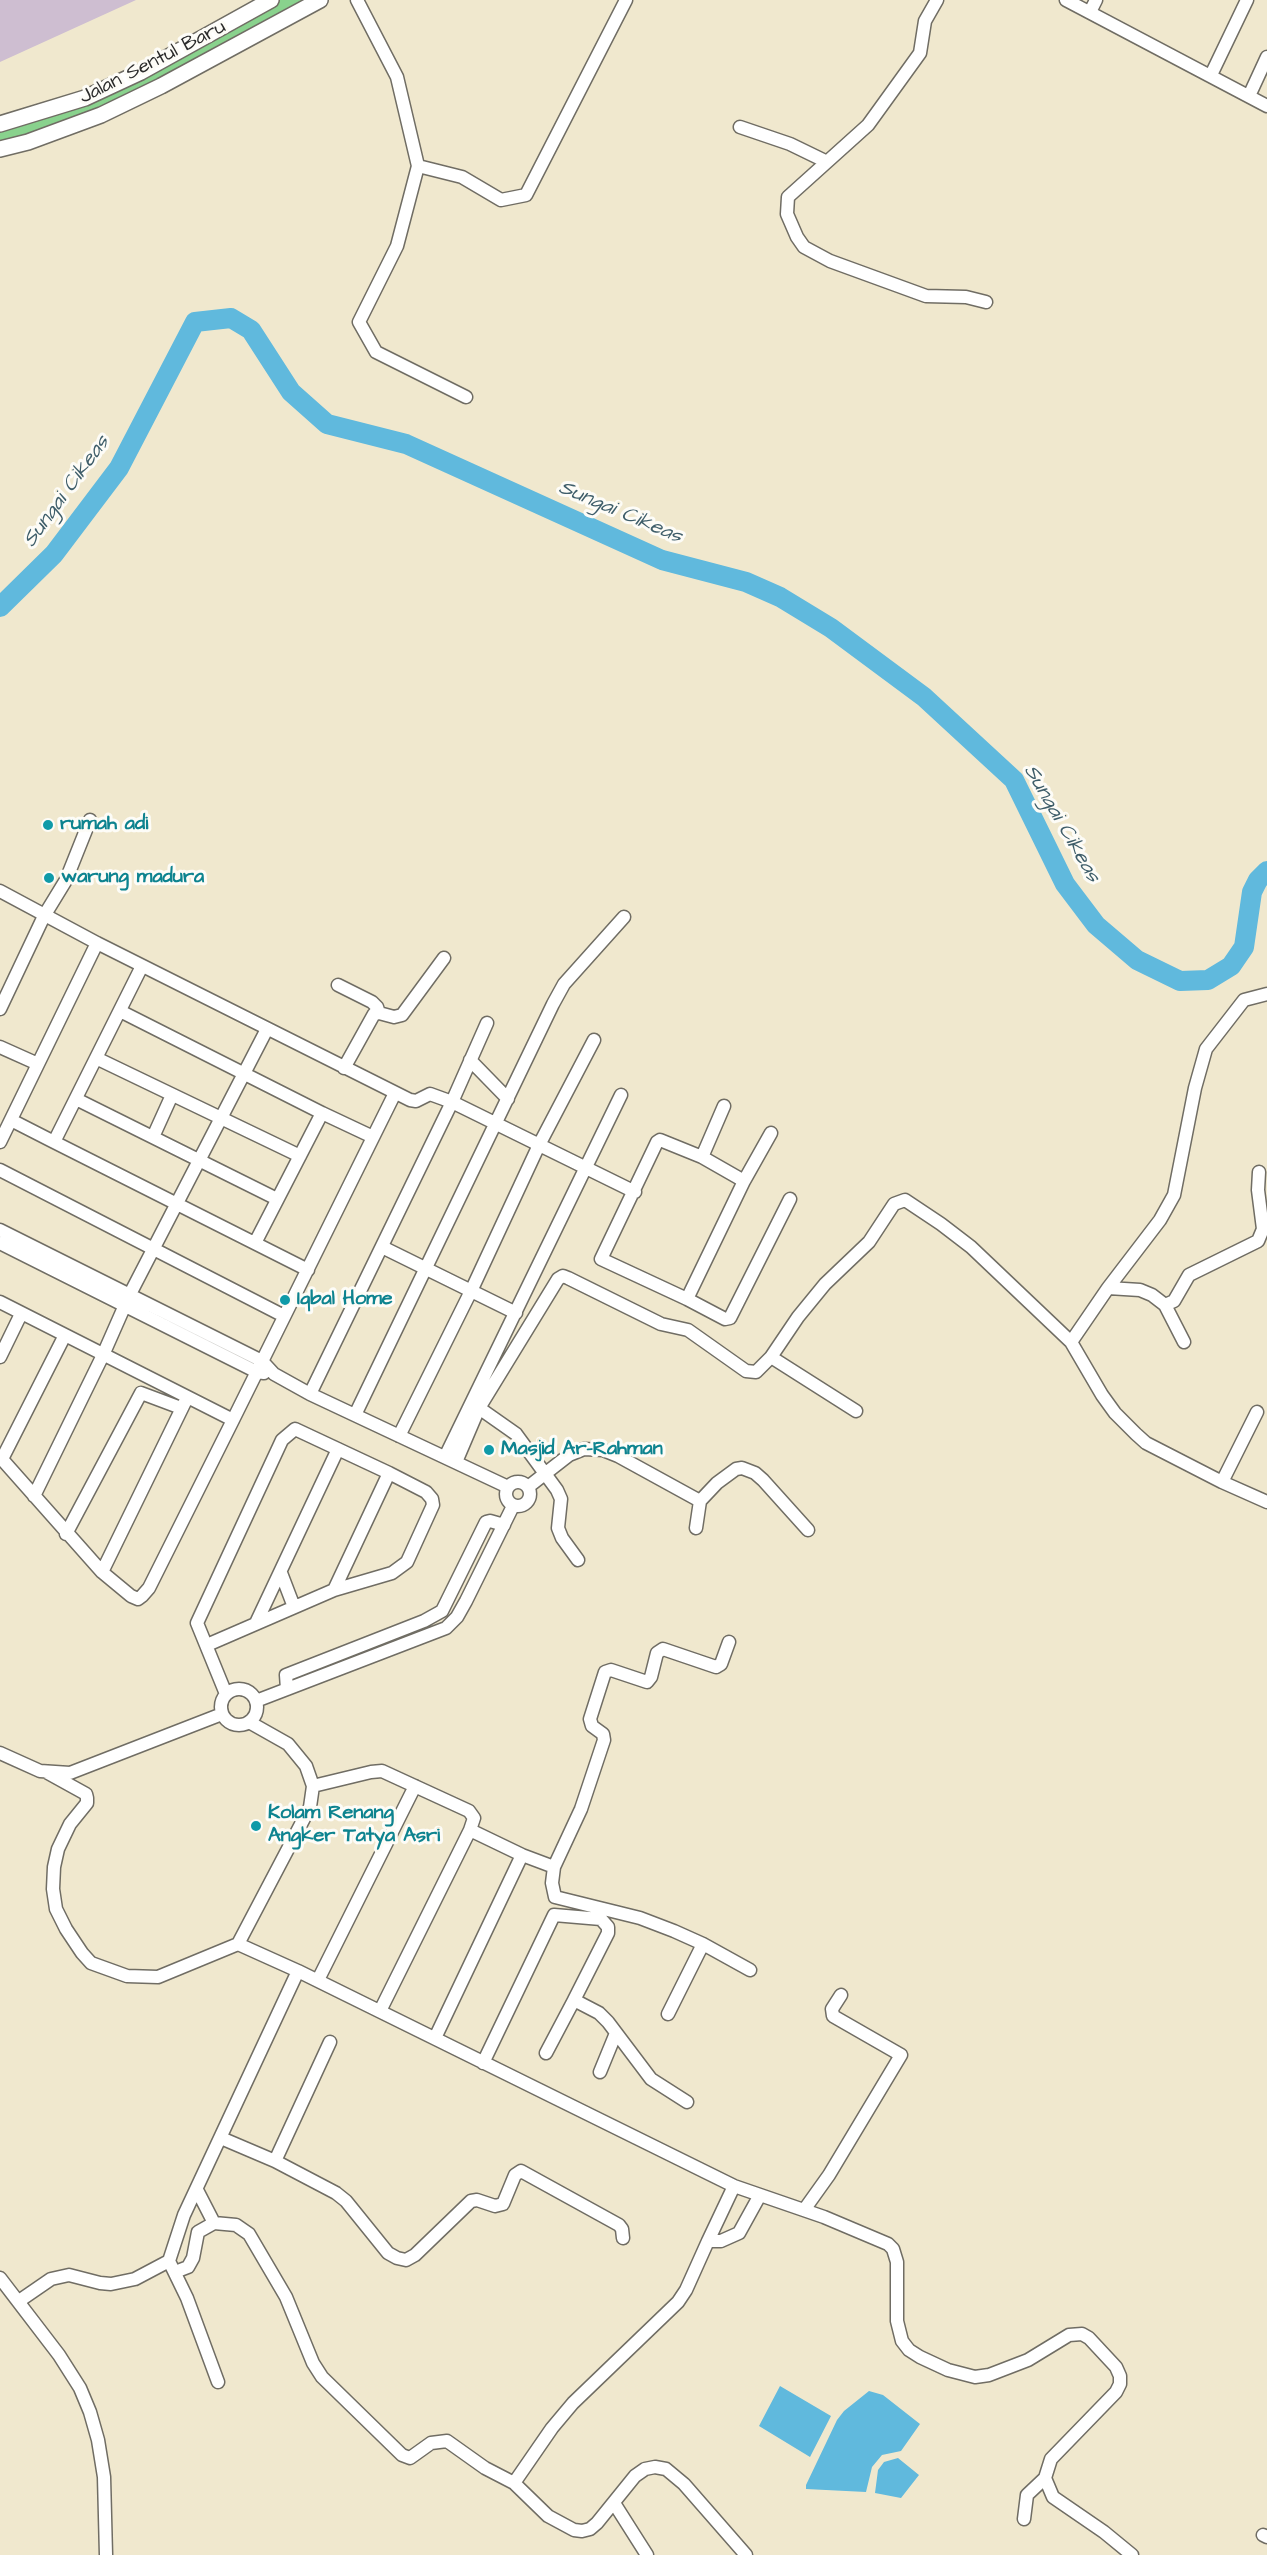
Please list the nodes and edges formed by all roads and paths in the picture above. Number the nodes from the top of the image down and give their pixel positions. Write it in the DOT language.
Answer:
graph roads {
  1 [pos="271,0"];
  2 [pos="320,0"];
  3 [pos="357,0"];
  4 [pos="626,0"];
  5 [pos="937,0"];
  6 [pos="1066,0"];
  7 [pos="1096,0"];
  8 [pos="1246,0"];
  9 [pos="1090,12"];
  10 [pos="1267,57"];
  11 [pos="1211,75"];
  12 [pos="1249,96"];
  13 [pos="1267,106"];
  14 [pos="0,124"];
  15 [pos="740,127"];
  16 [pos="0,149"];
  17 [pos="825,161"];
  18 [pos="418,166"];
  19 [pos="986,302"];
  20 [pos="465,397"];
  21 [pos="90,820"];
  22 [pos="0,891"];
  23 [pos="44,916"];
  24 [pos="624,917"];
  25 [pos="97,943"];
  26 [pos="444,958"];
  27 [pos="142,966"];
  28 [pos="338,985"];
  29 [pos="1267,994"];
  30 [pos="0,1009"];
  31 [pos="120,1011"];
  32 [pos="379,1013"];
  33 [pos="487,1023"];
  34 [pos="267,1029"];
  35 [pos="594,1040"];
  36 [pos="0,1047"];
  37 [pos="96,1059"];
  38 [pos="470,1060"];
  39 [pos="38,1064"];
  40 [pos="344,1068"];
  41 [pos="244,1072"];
  42 [pos="395,1093"];
  43 [pos="172,1095"];
  44 [pos="621,1095"];
  45 [pos="76,1099"];
  46 [pos="508,1099"];
  47 [pos="452,1102"];
  48 [pos="724,1106"];
  49 [pos="322,1113"];
  50 [pos="220,1119"];
  51 [pos="11,1120"];
  52 [pos="496,1125"];
  53 [pos="771,1133"];
  54 [pos="153,1137"];
  55 [pos="373,1137"];
  56 [pos="0,1142"];
  57 [pos="54,1142"];
  58 [pos="539,1145"];
  59 [pos="300,1156"];
  60 [pos="702,1157"];
  61 [pos="199,1160"];
  62 [pos="586,1168"];
  63 [pos="0,1170"];
  64 [pos="1259,1172"];
  65 [pos="744,1181"];
  66 [pos="635,1192"];
  67 [pos="277,1199"];
  68 [pos="790,1199"];
  69 [pos="177,1203"];
  70 [pos="0,1230"];
  71 [pos="0,1242"];
  72 [pos="255,1243"];
  73 [pos="154,1247"];
  74 [pos="382,1247"];
  75 [pos="427,1269"];
  76 [pos="308,1270"];
  77 [pos="1108,1288"];
  78 [pos="472,1289"];
  79 [pos="687,1299"];
  80 [pos="126,1301"];
  81 [pos="0,1302"];
  82 [pos="1165,1305"];
  83 [pos="516,1313"];
  84 [pos="21,1314"];
  85 [pos="284,1316"];
  86 [pos="65,1335"];
  87 [pos="1071,1342"];
  88 [pos="1184,1342"];
  89 [pos="103,1355"];
  90 [pos="0,1357"];
  91 [pos="771,1357"];
  92 [pos="259,1366"];
  93 [pos="310,1394"];
  94 [pos="184,1403"];
  95 [pos="479,1408"];
  96 [pos="856,1411"];
  97 [pos="1257,1412"];
  98 [pos="355,1415"];
  99 [pos="233,1420"];
  100 [pos="399,1436"];
  101 [pos="338,1449"];
  102 [pos="1,1458"];
  103 [pos="450,1460"];
  104 [pos="389,1473"];
  105 [pos="546,1474"];
  106 [pos="1221,1482"];
  107 [pos="508,1487"];
  108 [pos="528,1487"];
  109 [pos="34,1496"];
  110 [pos="700,1501"];
  111 [pos="1267,1502"];
  112 [pos="513,1506"];
  113 [pos="504,1525"];
  114 [pos="696,1528"];
  115 [pos="808,1530"];
  116 [pos="66,1534"];
  117 [pos="578,1560"];
  118 [pos="102,1572"];
  119 [pos="281,1574"];
  120 [pos="334,1590"];
  121 [pos="450,1594"];
  122 [pos="466,1601"];
  123 [pos="294,1607"];
  124 [pos="256,1623"];
  125 [pos="391,1633"];
  126 [pos="729,1642"];
  127 [pos="207,1646"];
  128 [pos="398,1648"];
  129 [pos="339,1653"];
  130 [pos="345,1667"];
  131 [pos="286,1689"];
  132 [pos="226,1694"];
  133 [pos="256,1701"];
  134 [pos="222,1714"];
  135 [pos="249,1722"];
  136 [pos="0,1753"];
  137 [pos="48,1773"];
  138 [pos="313,1786"];
  139 [pos="415,1786"];
  140 [pos="470,1830"];
  141 [pos="522,1855"];
  142 [pos="554,1867"];
  143 [pos="238,1944"];
  144 [pos="703,1944"];
  145 [pos="750,1970"];
  146 [pos="297,1971"];
  147 [pos="318,1980"];
  148 [pos="841,1995"];
  149 [pos="574,2000"];
  150 [pos="380,2011"];
  151 [pos="668,2014"];
  152 [pos="616,2033"];
  153 [pos="435,2038"];
  154 [pos="330,2042"];
  155 [pos="546,2053"];
  156 [pos="483,2063"];
  157 [pos="600,2072"];
  158 [pos="687,2102"];
  159 [pos="221,2138"];
  160 [pos="275,2161"];
  161 [pos="735,2186"];
  162 [pos="197,2190"];
  163 [pos="760,2195"];
  164 [pos="804,2210"];
  165 [pos="214,2223"];
  166 [pos="623,2238"];
  167 [pos="708,2241"];
  168 [pos="172,2267"];
  169 [pos="0,2278"];
  170 [pos="19,2301"];
  171 [pos="218,2382"];
  172 [pos="1045,2478"];
  173 [pos="514,2483"];
  174 [pos="614,2503"];
  175 [pos="1024,2519"];
  176 [pos="106,2555"];
  177 [pos="647,2555"];
  178 [pos="746,2555"];
  179 [pos="1132,2555"];
  1 -- 14 [label="main road, Jalan Sentul Baru"];
  2 -- 16 [label="main road, Jalan Sentul Baru"];
  3 -- 18 [label="street"];
  4 -- 18 [label="street"];
  5 -- 17 [label="street"];
  6 -- 9 [label="street"];
  7 -- 9 [label="street"];
  8 -- 11 [label="street"];
  9 -- 11 [label="street"];
  10 -- 12 [label="street"];
  11 -- 12 [label="street"];
  12 -- 13 [label="street"];
  15 -- 17 [label="street"];
  17 -- 19 [label="street"];
  18 -- 20 [label="street"];
  21 -- 23 [label="street"];
  22 -- 23 [label="street"];
  23 -- 25 [label="street"];
  23 -- 30 [label="street"];
  24 -- 46 [label="street"];
  25 -- 27 [label="street"];
  25 -- 39 [label="street"];
  26 -- 32 [label="street"];
  27 -- 31 [label="street"];
  27 -- 34 [label="street"];
  28 -- 32 [label="street"];
  29 -- 77 [label="street"];
  31 -- 37 [label="street"];
  31 -- 41 [label="street"];
  32 -- 40 [label="street"];
  33 -- 38 [label="street"];
  34 -- 40 [label="street"];
  34 -- 41 [label="street"];
  35 -- 58 [label="street"];
  36 -- 39 [label="street"];
  37 -- 43 [label="street"];
  37 -- 45 [label="street"];
  38 -- 46 [label="street"];
  38 -- 47 [label="street"];
  39 -- 51 [label="street"];
  40 -- 42 [label="street"];
  41 -- 49 [label="street"];
  41 -- 50 [label="street"];
  42 -- 47 [label="street"];
  42 -- 55 [label="street"];
  43 -- 50 [label="street"];
  43 -- 54 [label="street"];
  44 -- 62 [label="street"];
  45 -- 54 [label="street"];
  45 -- 57 [label="street"];
  46 -- 52 [label="street"];
  47 -- 52 [label="street"];
  47 -- 74 [label="street"];
  48 -- 60 [label="street"];
  49 -- 55 [label="street"];
  49 -- 59 [label="street"];
  50 -- 59 [label="street"];
  50 -- 61 [label="street"];
  51 -- 56 [label="street"];
  51 -- 57 [label="street"];
  52 -- 58 [label="street"];
  52 -- 75 [label="street"];
  53 -- 65 [label="street"];
  54 -- 61 [label="street"];
  55 -- 76 [label="street"];
  57 -- 69 [label="street"];
  58 -- 62 [label="street"];
  58 -- 78 [label="street"];
  59 -- 67 [label="street"];
  60 -- 65 [label="street"];
  60 -- 66 [label="street"];
  61 -- 67 [label="street"];
  61 -- 69 [label="street"];
  62 -- 66 [label="street"];
  62 -- 83 [label="street"];
  63 -- 73 [label="street"];
  64 -- 82 [label="street"];
  65 -- 79 [label="street"];
  66 -- 79 [label="street"];
  67 -- 72 [label="street"];
  68 -- 79 [label="street"];
  69 -- 72 [label="street"];
  69 -- 73 [label="street"];
  70 -- 80 [label="street"];
  71 -- 80 [label="street"];
  72 -- 76 [label="street"];
  73 -- 80 [label="street"];
  73 -- 85 [label="street"];
  74 -- 75 [label="street"];
  74 -- 93 [label="street"];
  75 -- 78 [label="street"];
  75 -- 98 [label="street"];
  76 -- 85 [label="street"];
  77 -- 82 [label="street"];
  77 -- 87 [label="street"];
  78 -- 83 [label="street"];
  78 -- 100 [label="street"];
  80 -- 89 [label="street"];
  80 -- 92 [label="street"];
  81 -- 84 [label="street"];
  82 -- 88 [label="street"];
  83 -- 103 [label="street"];
  84 -- 86 [label="street"];
  84 -- 90 [label="street"];
  85 -- 92 [label="street"];
  86 -- 89 [label="street"];
  86 -- 102 [label="street"];
  87 -- 91 [label="street"];
  87 -- 106 [label="street"];
  89 -- 94 [label="street"];
  89 -- 109 [label="street"];
  91 -- 95 [label="street"];
  91 -- 96 [label="street"];
  92 -- 93 [label="street"];
  92 -- 99 [label="street"];
  93 -- 98 [label="street"];
  94 -- 99 [label="street"];
  94 -- 116 [label="street"];
  94 -- 118 [label="street"];
  95 -- 103 [label="street"];
  95 -- 105 [label="street"];
  97 -- 106 [label="street"];
  98 -- 100 [label="street"];
  99 -- 118 [label="street"];
  100 -- 103 [label="street"];
  101 -- 104 [label="street"];
  101 -- 119 [label="street"];
  101 -- 127 [label="street"];
  102 -- 109 [label="street"];
  103 -- 107 [label="street"];
  104 -- 120 [label="street"];
  104 -- 120 [label="street"];
  105 -- 108 [label="street"];
  105 -- 110 [label="street"];
  105 -- 117 [label="street"];
  106 -- 111 [label="street"];
  107 -- 108 [label="street"];
  107 -- 112 [label="street"];
  108 -- 112 [label="street"];
  109 -- 116 [label="street"];
  110 -- 114 [label="street"];
  110 -- 115 [label="street"];
  112 -- 113 [label="street"];
  113 -- 121 [label="street"];
  113 -- 122 [label="street"];
  116 -- 118 [label="street"];
  119 -- 123 [label="street"];
  119 -- 124 [label="street"];
  120 -- 123 [label="street"];
  121 -- 122 [label="street"];
  121 -- 125 [label="street"];
  122 -- 128 [label="street"];
  123 -- 124 [label="street"];
  124 -- 127 [label="street"];
  125 -- 128 [label="street"];
  125 -- 129 [label="street"];
  126 -- 142 [label="street"];
  127 -- 132 [label="street"];
  128 -- 130 [label="street"];
  129 -- 130 [label="street"];
  129 -- 131 [label="street"];
  130 -- 131 [label="street"];
  131 -- 133 [label="street"];
  132 -- 133 [label="street"];
  132 -- 134 [label="street"];
  133 -- 135 [label="street"];
  134 -- 135 [label="street"];
  134 -- 137 [label="street"];
  135 -- 138 [label="street"];
  136 -- 137 [label="street"];
  137 -- 143 [label="street"];
  138 -- 139 [label="street"];
  138 -- 143 [label="street"];
  139 -- 140 [label="street"];
  139 -- 147 [label="street"];
  140 -- 141 [label="street"];
  140 -- 150 [label="street"];
  141 -- 142 [label="street"];
  141 -- 153 [label="street"];
  142 -- 144 [label="street"];
  143 -- 146 [label="street"];
  144 -- 145 [label="street"];
  144 -- 151 [label="street"];
  146 -- 147 [label="street"];
  146 -- 159 [label="street"];
  147 -- 150 [label="street"];
  148 -- 164 [label="street"];
  149 -- 152 [label="street"];
  149 -- 155 [label="street"];
  149 -- 156 [label="street"];
  150 -- 153 [label="street"];
  152 -- 157 [label="street"];
  152 -- 158 [label="street"];
  153 -- 156 [label="street"];
  154 -- 160 [label="street"];
  156 -- 161 [label="street"];
  159 -- 160 [label="street"];
  159 -- 162 [label="street"];
  160 -- 166 [label="street"];
  161 -- 163 [label="street"];
  161 -- 167 [label="street"];
  162 -- 165 [label="street"];
  162 -- 168 [label="street"];
  163 -- 164 [label="street"];
  163 -- 167 [label="street"];
  164 -- 172 [label="street"];
  165 -- 168 [label="street"];
  165 -- 173 [label="street"];
  167 -- 173 [label="street"];
  168 -- 170 [label="street"];
  168 -- 171 [label="street"];
  169 -- 170 [label="street"];
  170 -- 176 [label="street"];
  172 -- 175 [label="street"];
  172 -- 179 [label="street"];
  173 -- 174 [label="street"];
  174 -- 177 [label="street"];
  174 -- 178 [label="street"];
}
